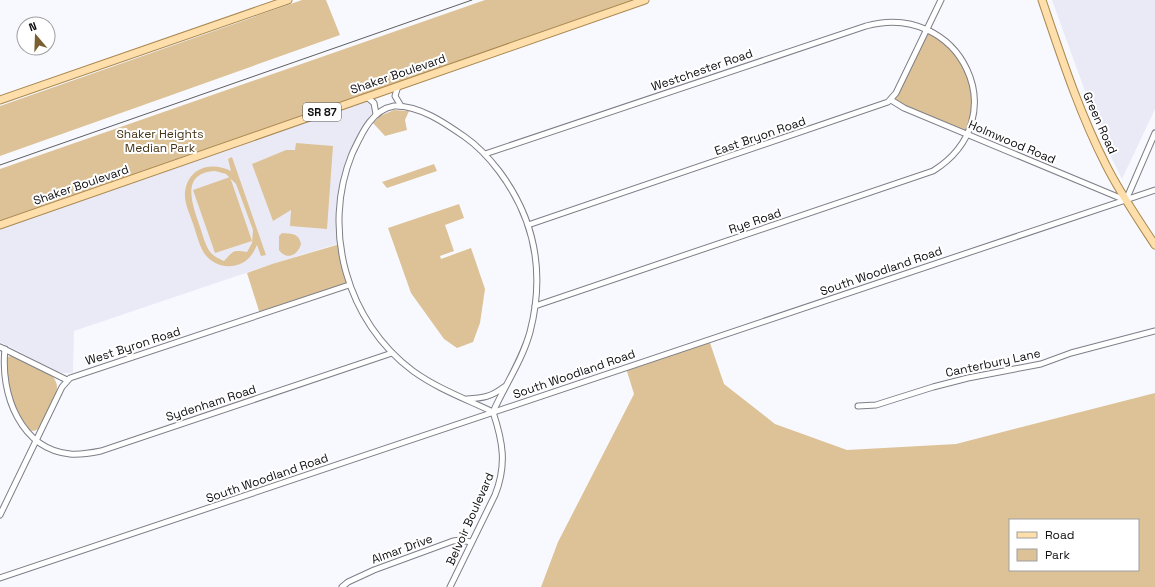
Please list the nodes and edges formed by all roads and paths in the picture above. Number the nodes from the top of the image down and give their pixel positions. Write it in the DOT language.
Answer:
graph roads {
  1 [pos="288,0"];
  2 [pos="645,0"];
  3 [pos="941,0"];
  4 [pos="1042,0"];
  5 [pos="927,28"];
  6 [pos="398,86"];
  7 [pos="367,97"];
  8 [pos="0,100"];
  9 [pos="891,100"];
  10 [pos="401,106"];
  11 [pos="376,114"];
  12 [pos="1155,133"];
  13 [pos="967,134"];
  14 [pos="485,154"];
  15 [pos="1155,190"];
  16 [pos="1126,200"];
  17 [pos="0,225"];
  18 [pos="528,225"];
  19 [pos="1155,245"];
  20 [pos="349,285"];
  21 [pos="535,306"];
  22 [pos="1155,330"];
  23 [pos="2,348"];
  24 [pos="392,353"];
  25 [pos="67,380"];
  26 [pos="505,386"];
  27 [pos="466,399"];
  28 [pos="858,406"];
  29 [pos="493,412"];
  30 [pos="36,441"];
  31 [pos="0,515"];
  32 [pos="471,542"];
  33 [pos="0,578"];
  34 [pos="342,587"];
  35 [pos="450,587"];
  1 -- 8 [label="main road"];
  2 -- 6 [label="main road, Shaker Boulevard / SR 87"];
  3 -- 5 [label="street"];
  4 -- 16 [label="main road, Green Road"];
  5 -- 9 [label="street"];
  5 -- 13 [label="street, Westchester Road"];
  5 -- 14 [label="street, Westchester Road"];
  6 -- 7 [label="main road, Shaker Boulevard / SR 87"];
  6 -- 10 [label="street"];
  7 -- 11 [label="street"];
  7 -- 17 [label="main road, Shaker Boulevard / SR 87"];
  9 -- 13 [label="street, Holmwood Road"];
  9 -- 18 [label="street, East Bryon Road"];
  10 -- 11 [label="street"];
  10 -- 14 [label="street"];
  11 -- 20 [label="street"];
  12 -- 16 [label="street"];
  13 -- 16 [label="street, Holmwood Road"];
  13 -- 21 [label="street, Rye Road"];
  14 -- 18 [label="street"];
  15 -- 16 [label="street, South Woodland Road"];
  16 -- 19 [label="main road, Green Road"];
  16 -- 29 [label="street, South Woodland Road"];
  18 -- 21 [label="street"];
  20 -- 24 [label="street"];
  20 -- 25 [label="street, West Byron Road"];
  21 -- 26 [label="street"];
  22 -- 28 [label="street, Canterbury Lane"];
  23 -- 25 [label="street"];
  23 -- 30 [label="street, Sydenham Road"];
  24 -- 27 [label="street"];
  24 -- 30 [label="street, Sydenham Road"];
  25 -- 30 [label="street"];
  26 -- 27 [label="street"];
  26 -- 29 [label="street"];
  27 -- 29 [label="street"];
  29 -- 32 [label="street, Belvoir Boulevard"];
  29 -- 33 [label="street, South Woodland Road"];
  30 -- 31 [label="street"];
  32 -- 34 [label="street, Almar Drive"];
  32 -- 35 [label="street, Belvoir Boulevard"];
}
